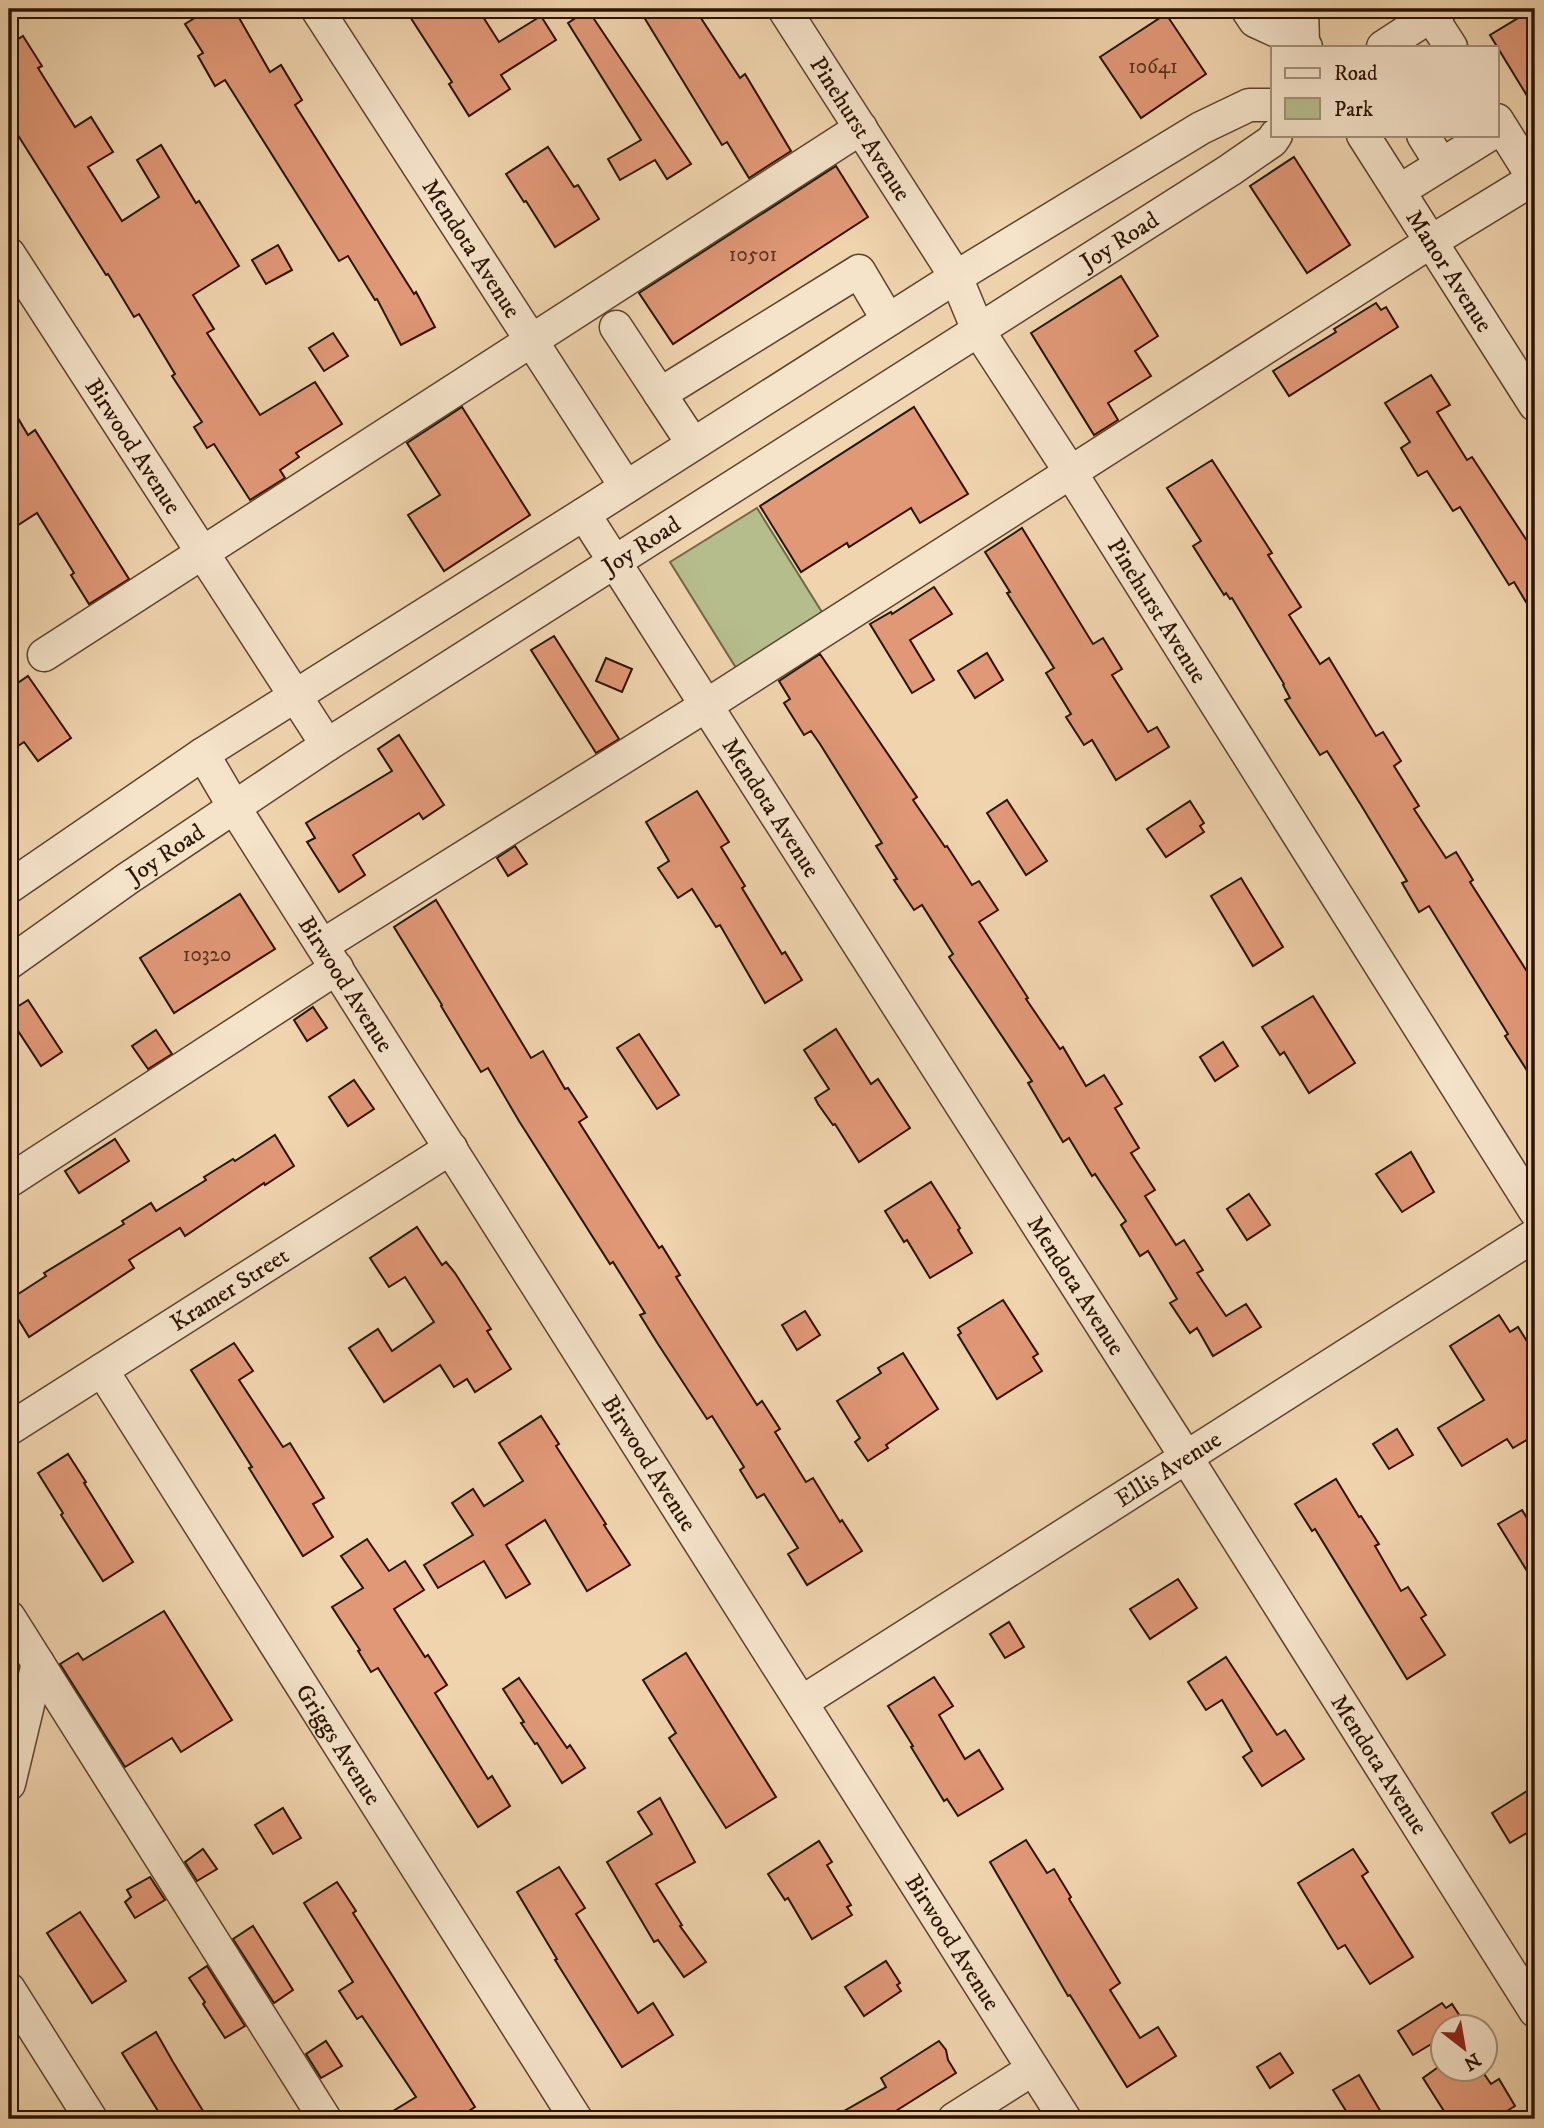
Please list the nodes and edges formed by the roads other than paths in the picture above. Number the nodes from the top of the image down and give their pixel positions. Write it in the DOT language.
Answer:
graph roads {
  1 [pos="317,9"];
  2 [pos="784,9"];
  3 [pos="1247,9"];
  4 [pos="1302,9"];
  5 [pos="1436,12"];
  6 [pos="1304,45"];
  7 [pos="1385,46"];
  8 [pos="1451,46"];
  9 [pos="1271,105"];
  10 [pos="861,128"];
  11 [pos="1498,131"];
  12 [pos="1275,136"];
  13 [pos="1364,136"];
  14 [pos="1424,136"];
  15 [pos="1484,136"];
  16 [pos="1441,164"];
  17 [pos="1534,178"];
  18 [pos="1399,191"];
  19 [pos="1432,241"];
  20 [pos="9,254"];
  21 [pos="956,277"];
  22 [pos="888,320"];
  23 [pos="617,327"];
  24 [pos="978,330"];
  25 [pos="532,341"];
  26 [pos="660,394"];
  27 [pos="1535,405"];
  28 [pos="693,444"];
  29 [pos="1071,473"];
  30 [pos="626,487"];
  31 [pos="584,514"];
  32 [pos="203,553"];
  33 [pos="615,560"];
  34 [pos="44,655"];
  35 [pos="296,696"];
  36 [pos="707,705"];
  37 [pos="327,745"];
  38 [pos="203,754"];
  39 [pos="234,807"];
  40 [pos="9,887"];
  41 [pos="330,957"];
  42 [pos="9,962"];
  43 [pos="451,1148"];
  44 [pos="9,1181"];
  45 [pos="1535,1211"];
  46 [pos="1535,1234"];
  47 [pos="102,1370"];
  48 [pos="9,1429"];
  49 [pos="1186,1457"];
  50 [pos="9,1618"];
  51 [pos="38,1663"];
  52 [pos="802,1702"];
  53 [pos="9,1783"];
  54 [pos="9,1989"];
  55 [pos="1535,2011"];
  56 [pos="1033,2069"];
  57 [pos="91,2119"];
  58 [pos="325,2119"];
  59 [pos="576,2119"];
  60 [pos="954,2119"];
  61 [pos="1065,2119"];
  1 -- 25 [label="street, Mendota Avenue"];
  2 -- 10 [label="street, Pinehurst Avenue"];
  3 -- 6 [label="street"];
  4 -- 6 [label="street"];
  5 -- 7 [label="street"];
  5 -- 8 [label="street"];
  9 -- 21 [label="street"];
  10 -- 21 [label="street, Pinehurst Avenue"];
  10 -- 25 [label="street"];
  11 -- 17 [label="street"];
  12 -- 24 [label="street, Joy Road"];
  13 -- 18 [label="street, Manor Avenue"];
  14 -- 16 [label="street"];
  15 -- 16 [label="street"];
  16 -- 18 [label="street"];
  17 -- 19 [label="street"];
  18 -- 19 [label="street, Manor Avenue"];
  19 -- 27 [label="street, Manor Avenue"];
  19 -- 29 [label="street"];
  20 -- 32 [label="street, Birwood Avenue"];
  21 -- 22 [label="street"];
  21 -- 24 [label="street, Pinehurst Avenue"];
  22 -- 26 [label="street"];
  22 -- 28 [label="street"];
  23 -- 26 [label="street"];
  24 -- 29 [label="street, Pinehurst Avenue"];
  24 -- 33 [label="street, Joy Road"];
  25 -- 30 [label="street, Mendota Avenue"];
  25 -- 32 [label="street"];
  26 -- 28 [label="street"];
  28 -- 30 [label="street"];
  29 -- 36 [label="street"];
  29 -- 45 [label="street, Pinehurst Avenue"];
  30 -- 31 [label="street"];
  31 -- 33 [label="street, Mendota Avenue"];
  31 -- 35 [label="street"];
  32 -- 34 [label="street"];
  32 -- 35 [label="street, Birwood Avenue"];
  33 -- 36 [label="street, Mendota Avenue"];
  33 -- 37 [label="street, Joy Road"];
  35 -- 37 [label="street, Birwood Avenue"];
  35 -- 38 [label="street"];
  36 -- 41 [label="street"];
  36 -- 49 [label="street, Mendota Avenue"];
  37 -- 39 [label="street, Joy Road"];
  38 -- 39 [label="street, Birwood Avenue"];
  38 -- 40 [label="street"];
  39 -- 41 [label="street, Birwood Avenue"];
  39 -- 42 [label="street, Joy Road"];
  41 -- 43 [label="street, Birwood Avenue"];
  41 -- 44 [label="street"];
  43 -- 47 [label="street, Kramer Street"];
  43 -- 52 [label="street, Birwood Avenue"];
  46 -- 49 [label="street, Ellis Avenue"];
  47 -- 48 [label="street, Kramer Street"];
  47 -- 59 [label="street, Griggs Avenue"];
  49 -- 52 [label="street, Ellis Avenue"];
  49 -- 55 [label="street, Mendota Avenue"];
  50 -- 51 [label="street"];
  51 -- 53 [label="street"];
  51 -- 58 [label="street"];
  52 -- 56 [label="street, Birwood Avenue"];
  54 -- 57 [label="street"];
  56 -- 60 [label="street"];
  56 -- 61 [label="street, Birwood Avenue"];
}
